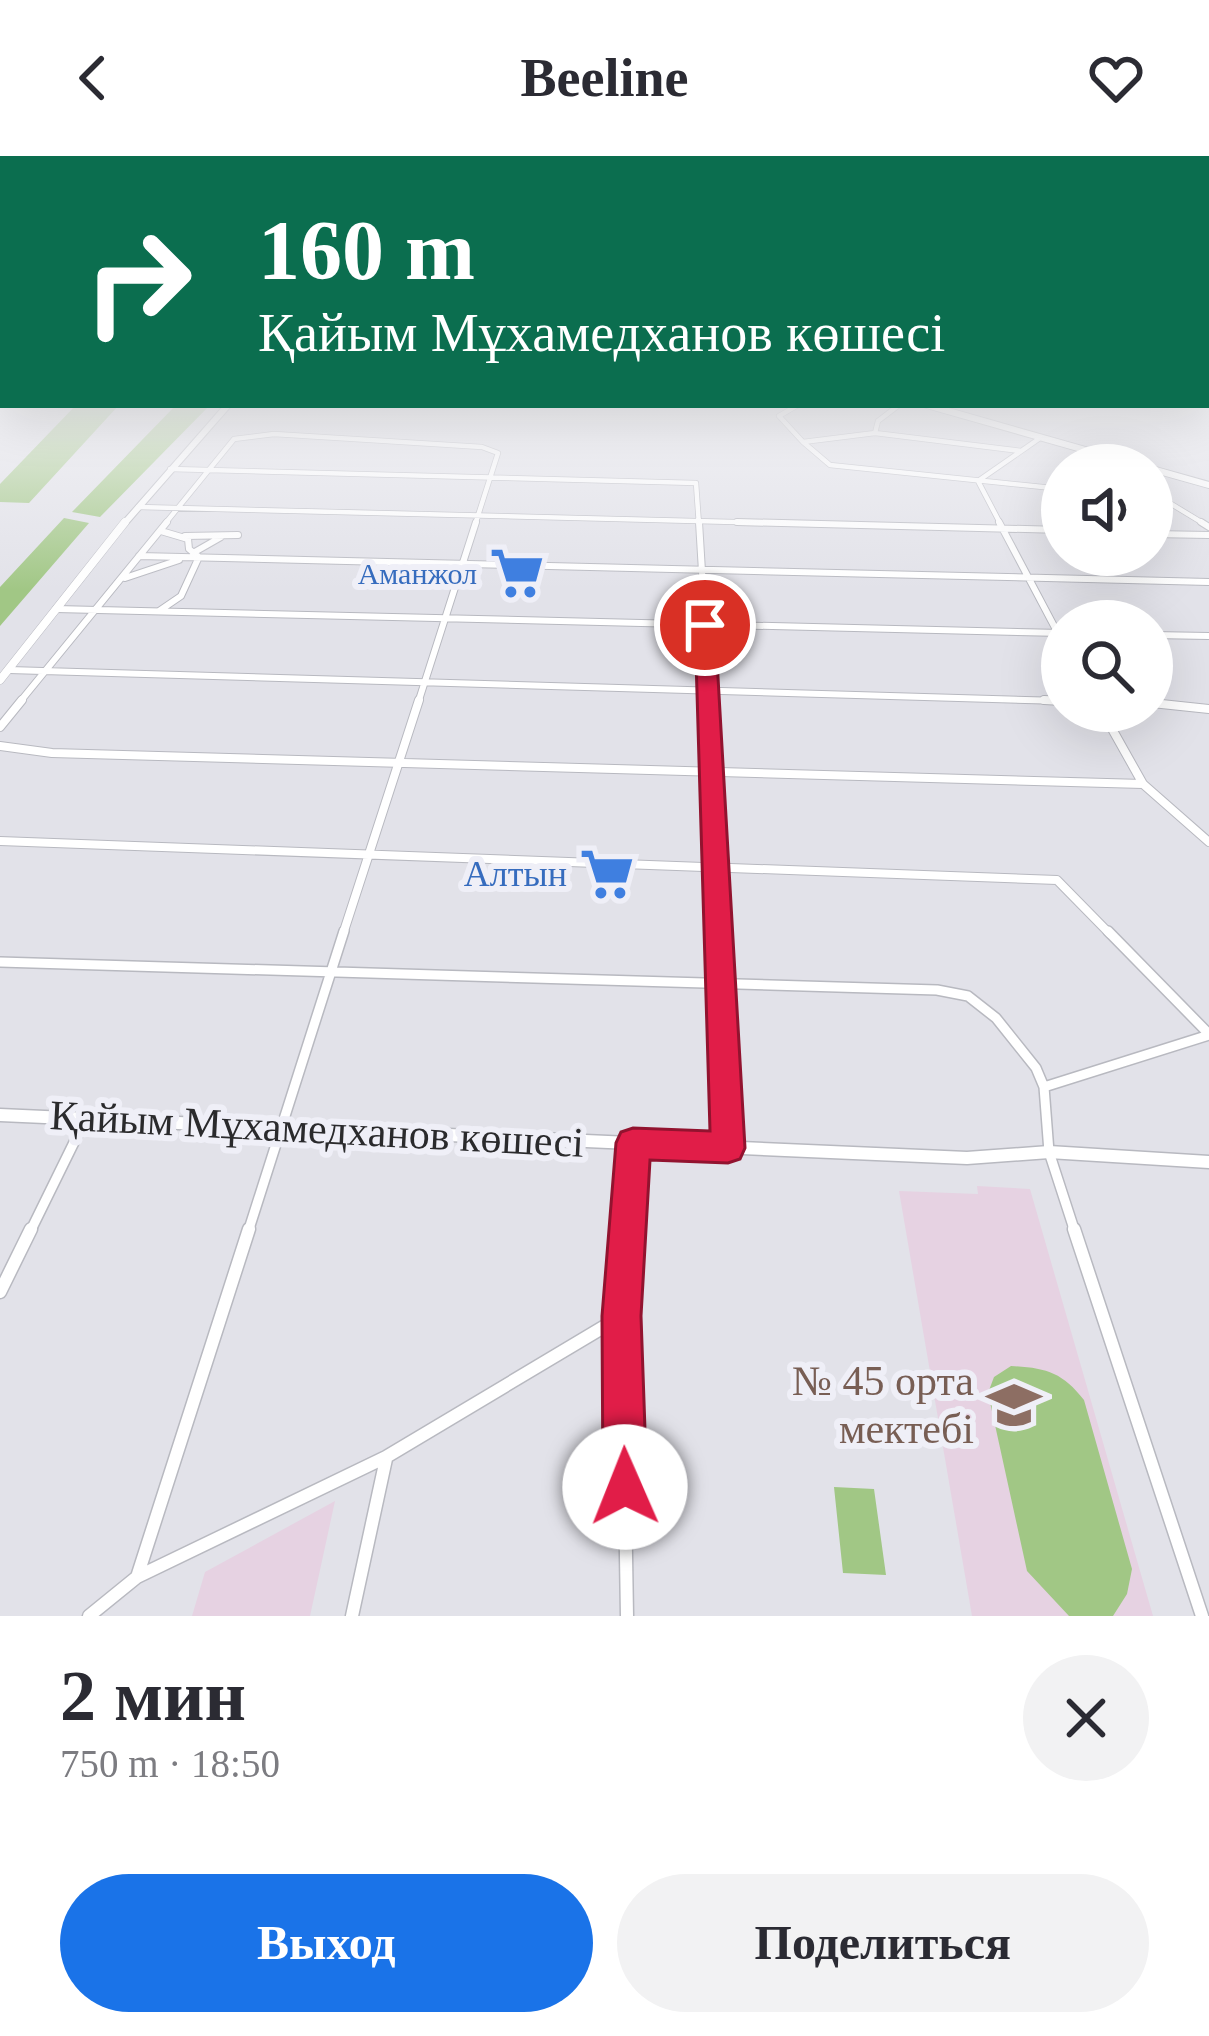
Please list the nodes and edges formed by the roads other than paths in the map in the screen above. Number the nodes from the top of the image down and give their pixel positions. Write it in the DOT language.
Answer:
graph roads {
  1 [pos="185,453"];
  2 [pos="221,453"];
  3 [pos="498,453"];
  4 [pos="817,453"];
  5 [pos="1020,453"];
  6 [pos="170,470"];
  7 [pos="205,471"];
  8 [pos="1173,475"];
  9 [pos="491,478"];
  10 [pos="978,481"];
  11 [pos="1209,484"];
  12 [pos="1041,487"];
  13 [pos="1173,506"];
  14 [pos="138,507"];
  15 [pos="177,508"];
  16 [pos="476,518"];
  17 [pos="698,523"];
  18 [pos="1001,528"];
  19 [pos="1041,529"];
  20 [pos="161,531"];
  21 [pos="1209,531"];
  22 [pos="1173,533"];
  23 [pos="238,535"];
  24 [pos="183,536"];
  25 [pos="224,536"];
  26 [pos="139,556"];
  27 [pos="196,556"];
  28 [pos="458,565"];
  29 [pos="701,570"];
  30 [pos="1027,578"];
  31 [pos="122,579"];
  32 [pos="1209,582"];
  33 [pos="1041,602"];
  34 [pos="55,609"];
  35 [pos="97,609"];
  36 [pos="159,610"];
  37 [pos="442,619"];
  38 [pos="705,625"];
  39 [pos="1041,634"];
  40 [pos="1173,635"];
  41 [pos="1209,636"];
  42 [pos="9,670"];
  43 [pos="46,670"];
  44 [pos="0,680"];
  45 [pos="424,683"];
  46 [pos="710,691"];
  47 [pos="1041,700"];
  48 [pos="1173,706"];
  49 [pos="1209,709"];
  50 [pos="0,727"];
  51 [pos="1114,732"];
  52 [pos="0,746"];
  53 [pos="396,761"];
  54 [pos="713,769"];
  55 [pos="1143,784"];
  56 [pos="0,841"];
  57 [pos="1209,842"];
  58 [pos="366,855"];
  59 [pos="717,866"];
  60 [pos="0,962"];
  61 [pos="334,970"];
  62 [pos="722,983"];
  63 [pos="1209,1034"];
  64 [pos="1044,1087"];
  65 [pos="0,1115"];
  66 [pos="85,1119"];
  67 [pos="282,1128"];
  68 [pos="633,1143"];
  69 [pos="728,1148"];
  70 [pos="1049,1152"];
  71 [pos="1209,1162"];
  72 [pos="0,1292"];
  73 [pos="622,1316"];
  74 [pos="386,1457"];
  75 [pos="137,1577"];
  76 [pos="89,1616"];
  77 [pos="352,1616"];
  78 [pos="627,1616"];
  79 [pos="1202,1616"];
  1 -- 6 [label="main road"];
  2 -- 7 [label="street"];
  3 -- 9 [label="street"];
  4 -- 10 [label="street"];
  5 -- 10 [label="street"];
  6 -- 7 [label="street"];
  6 -- 14 [label="main road"];
  7 -- 9 [label="street"];
  7 -- 15 [label="street"];
  8 -- 11 [label="main road"];
  9 -- 16 [label="street"];
  9 -- 17 [label="street"];
  10 -- 12 [label="street"];
  10 -- 18 [label="street"];
  13 -- 21 [label="street"];
  14 -- 15 [label="street"];
  14 -- 34 [label="main road"];
  15 -- 16 [label="street"];
  15 -- 20 [label="street"];
  16 -- 17 [label="street"];
  16 -- 28 [label="street"];
  17 -- 18 [label="street"];
  17 -- 29 [label="street"];
  18 -- 19 [label="street"];
  18 -- 30 [label="street"];
  20 -- 24 [label="street"];
  20 -- 26 [label="street"];
  21 -- 22 [label="street"];
  23 -- 25 [label="street"];
  24 -- 25 [label="street"];
  24 -- 27 [label="street"];
  25 -- 27 [label="street"];
  26 -- 27 [label="street"];
  26 -- 31 [label="street"];
  27 -- 28 [label="street"];
  27 -- 31 [label="street"];
  27 -- 36 [label="street"];
  28 -- 29 [label="street"];
  28 -- 37 [label="street"];
  29 -- 30 [label="street"];
  29 -- 38 [label="street"];
  30 -- 32 [label="street"];
  30 -- 33 [label="street"];
  31 -- 35 [label="street"];
  34 -- 35 [label="street"];
  34 -- 42 [label="main road"];
  35 -- 36 [label="street"];
  35 -- 43 [label="street"];
  36 -- 37 [label="street"];
  37 -- 38 [label="street"];
  37 -- 45 [label="street"];
  38 -- 39 [label="street"];
  38 -- 46 [label="street"];
  40 -- 41 [label="street"];
  42 -- 43 [label="street"];
  42 -- 44 [label="main road"];
  43 -- 45 [label="street"];
  43 -- 50 [label="street"];
  45 -- 46 [label="street"];
  45 -- 53 [label="street"];
  46 -- 47 [label="street"];
  46 -- 54 [label="street"];
  48 -- 49 [label="street"];
  51 -- 55 [label="street"];
  52 -- 53 [label="street"];
  53 -- 54 [label="street"];
  53 -- 58 [label="street"];
  54 -- 55 [label="street"];
  54 -- 59 [label="street"];
  55 -- 57 [label="street"];
  56 -- 58 [label="street"];
  58 -- 59 [label="street"];
  58 -- 61 [label="street"];
  59 -- 62 [label="street"];
  59 -- 63 [label="street"];
  60 -- 61 [label="street"];
  61 -- 62 [label="street"];
  61 -- 67 [label="street"];
  62 -- 64 [label="street"];
  62 -- 69 [label="street"];
  63 -- 64 [label="street"];
  64 -- 70 [label="street"];
  65 -- 66 [label="main road, Қайым Мұхамедханов көшесі"];
  66 -- 67 [label="main road, Қайым Мұхамедханов көшесі"];
  66 -- 72 [label="street"];
  67 -- 68 [label="main road, Қайым Мұхамедханов көшесі"];
  67 -- 75 [label="street"];
  68 -- 69 [label="main road, Қайым Мұхамедханов көшесі"];
  68 -- 73 [label="street"];
  69 -- 70 [label="main road, Қайым Мұхамедханов көшесі"];
  70 -- 71 [label="main road, Қайым Мұхамедханов көшесі"];
  70 -- 79 [label="street"];
  73 -- 74 [label="street"];
  73 -- 78 [label="street"];
  74 -- 75 [label="street"];
  74 -- 77 [label="street"];
  75 -- 76 [label="street"];
}
